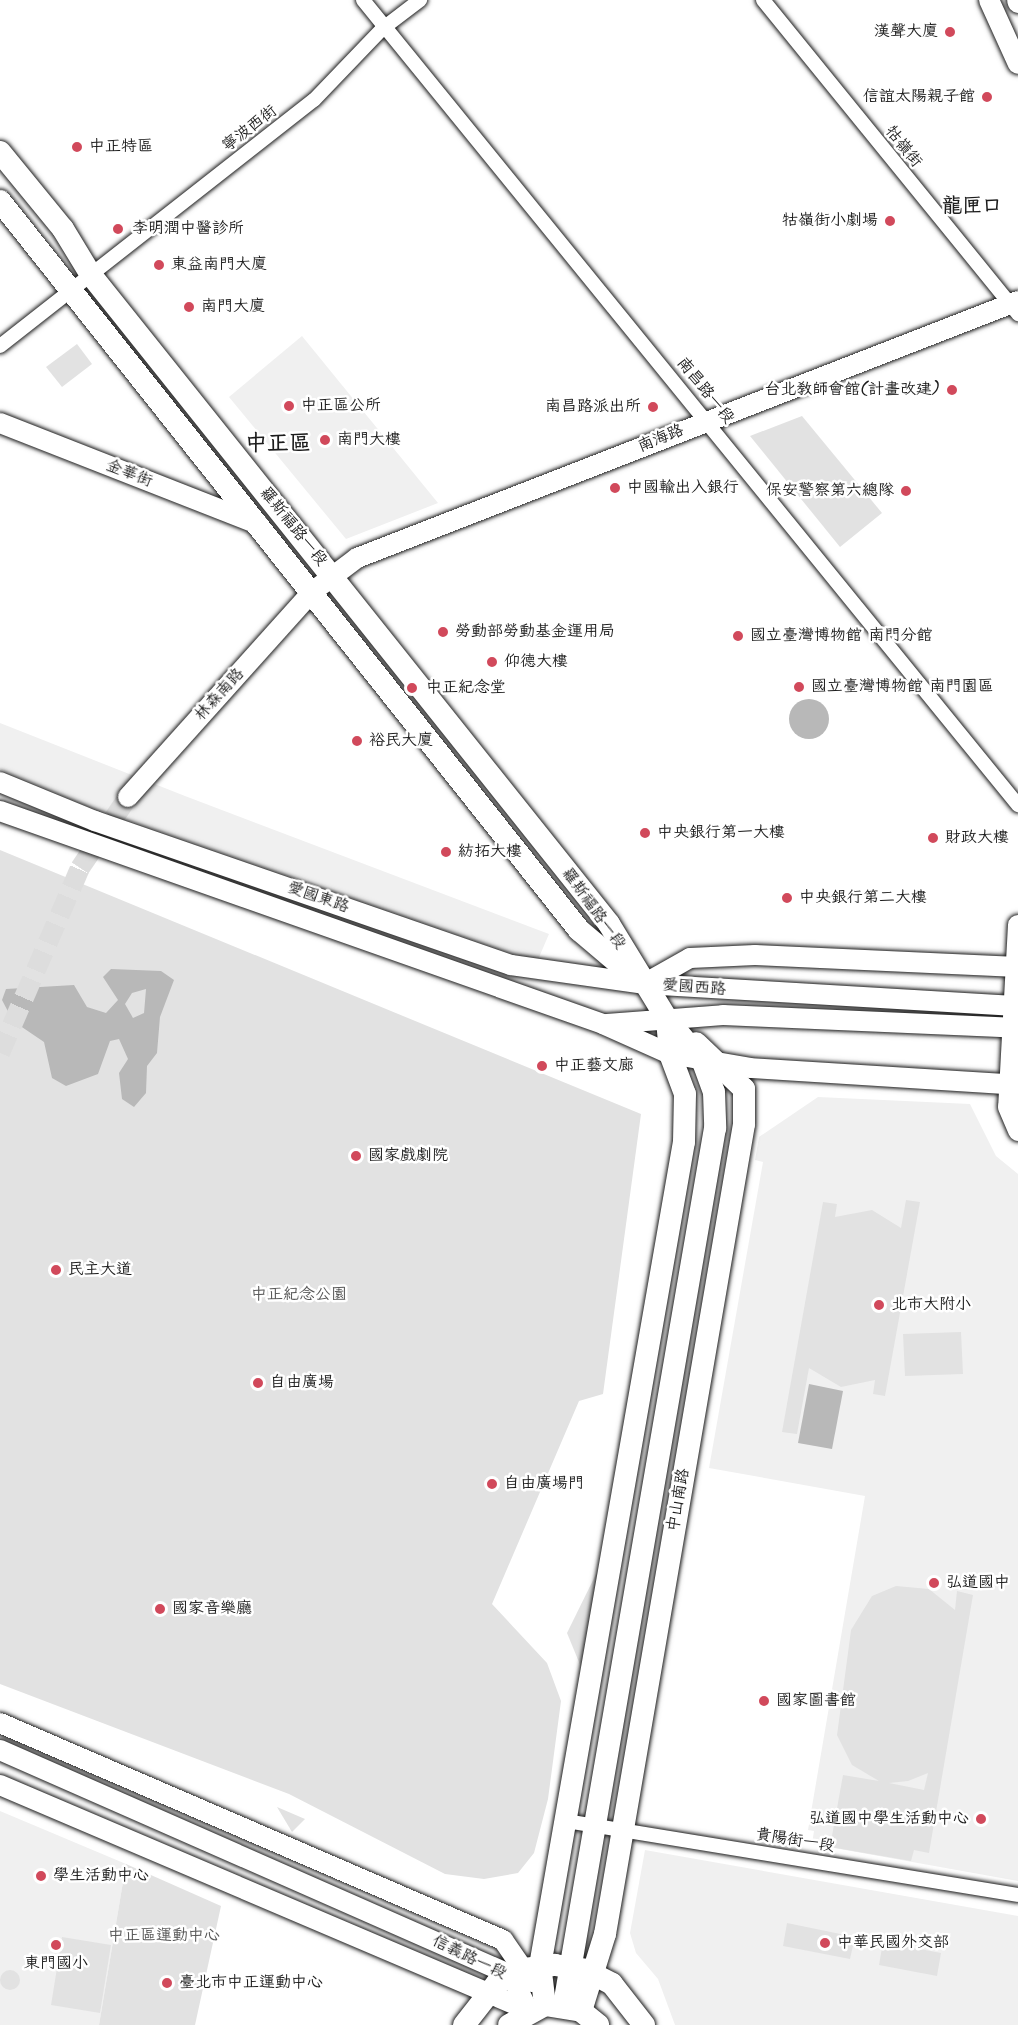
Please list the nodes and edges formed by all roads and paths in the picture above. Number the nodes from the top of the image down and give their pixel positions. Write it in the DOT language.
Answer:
graph roads {
  1 [pos="363,0"];
  2 [pos="420,0"];
  3 [pos="763,0"];
  4 [pos="989,0"];
  5 [pos="382,29"];
  6 [pos="1018,64"];
  7 [pos="0,152"];
  8 [pos="0,172"];
  9 [pos="0,201"];
  10 [pos="76,255"];
  11 [pos="91,275"];
  12 [pos="72,290"];
  13 [pos="1015,306"];
  14 [pos="0,346"];
  15 [pos="706,418"];
  16 [pos="0,423"];
  17 [pos="258,524"];
  18 [pos="332,576"];
  19 [pos="312,592"];
  20 [pos="0,782"];
  21 [pos="128,796"];
  22 [pos="1018,805"];
  23 [pos="0,810"];
  24 [pos="1018,926"];
  25 [pos="1016,966"];
  26 [pos="644,984"];
  27 [pos="1015,1006"];
  28 [pos="667,1019"];
  29 [pos="603,1024"];
  30 [pos="1015,1028"];
  31 [pos="670,1054"];
  32 [pos="712,1063"];
  33 [pos="1013,1084"];
  34 [pos="1018,1131"];
  35 [pos="0,1723"];
  36 [pos="0,1750"];
  37 [pos="0,1785"];
  38 [pos="224,1820"];
  39 [pos="566,1821"];
  40 [pos="596,1826"];
  41 [pos="623,1830"];
  42 [pos="248,1860"];
  43 [pos="1018,1894"];
  44 [pos="570,1966"];
  45 [pos="525,1970"];
  46 [pos="595,1975"];
  47 [pos="486,1993"];
  48 [pos="563,2011"];
  49 [pos="464,2025"];
  50 [pos="510,2025"];
  51 [pos="644,2025"];
  1 -- 5 [label="street, 南昌路一段"];
  2 -- 5 [label="street, 寧波西街"];
  3 -- 13 [label="street, 牯嶺街"];
  4 -- 6 [label="street"];
  5 -- 11 [label="street, 寧波西街"];
  5 -- 15 [label="street, 南昌路一段"];
  7 -- 10 [label="main road, 羅斯福路一段"];
  8 -- 10 [label="main road"];
  9 -- 12 [label="main road, 羅斯福路一段"];
  10 -- 11 [label="main road, 羅斯福路一段"];
  11 -- 12 [label="street, 寧波西街"];
  11 -- 18 [label="main road, 羅斯福路一段"];
  12 -- 14 [label="street, 寧波西街"];
  12 -- 17 [label="main road, 羅斯福路一段"];
  13 -- 15 [label="street, 南海路"];
  15 -- 18 [label="street, 南海路"];
  15 -- 22 [label="street, 南昌路一段"];
  16 -- 17 [label="street, 金華街"];
  17 -- 19 [label="main road, 羅斯福路一段"];
  18 -- 19 [label="street, 南海路"];
  18 -- 26 [label="main road, 羅斯福路一段"];
  19 -- 21 [label="street, 林森南路"];
  19 -- 26 [label="main road, 羅斯福路一段"];
  20 -- 26 [label="street, 愛國東路"];
  23 -- 29 [label="street, 愛國東路"];
  24 -- 25 [label="street"];
  25 -- 26 [label="street, 愛國西路"];
  25 -- 27 [label="street"];
  26 -- 27 [label="street, 愛國西路"];
  26 -- 28 [label="main road, 中山南路"];
  27 -- 30 [label="street"];
  28 -- 29 [label="street, 愛國東路"];
  28 -- 30 [label="street, 愛國西路"];
  28 -- 31 [label="main road, 中山南路"];
  28 -- 32 [label="main road, 中山南路"];
  29 -- 31 [label="street, 愛國東路"];
  30 -- 33 [label="street"];
  31 -- 32 [label="street, 愛國東路"];
  31 -- 39 [label="main road, 中山南路"];
  32 -- 33 [label="street"];
  32 -- 40 [label="main road, 中山南路"];
  32 -- 41 [label="main road, 中山南路"];
  33 -- 34 [label="street"];
  35 -- 38 [label="street, 信義路一段"];
  36 -- 42 [label="street, 信義路一段"];
  37 -- 47 [label="street, 信義路一段"];
  38 -- 42 [label="street"];
  38 -- 45 [label="street, 信義路一段"];
  39 -- 40 [label="street, 貴陽街一段"];
  39 -- 45 [label="main road, 中山南路"];
  40 -- 41 [label="street, 貴陽街一段"];
  40 -- 44 [label="main road, 中山南路"];
  41 -- 43 [label="street, 貴陽街一段"];
  41 -- 46 [label="main road, 中山南路"];
  42 -- 45 [label="street, 信義路一段"];
  44 -- 45 [label="main road"];
  44 -- 46 [label="main road"];
  44 -- 48 [label="main road, 中山南路"];
  45 -- 47 [label="main road"];
  45 -- 48 [label="main road, 中山南路"];
  45 -- 48 [label="street, 信義路一段"];
  46 -- 48 [label="main road, 中山南路"];
  46 -- 51 [label="main road"];
  47 -- 48 [label="street, 信義路一段"];
  47 -- 49 [label="main road"];
  48 -- 50 [label="main road"];
}
